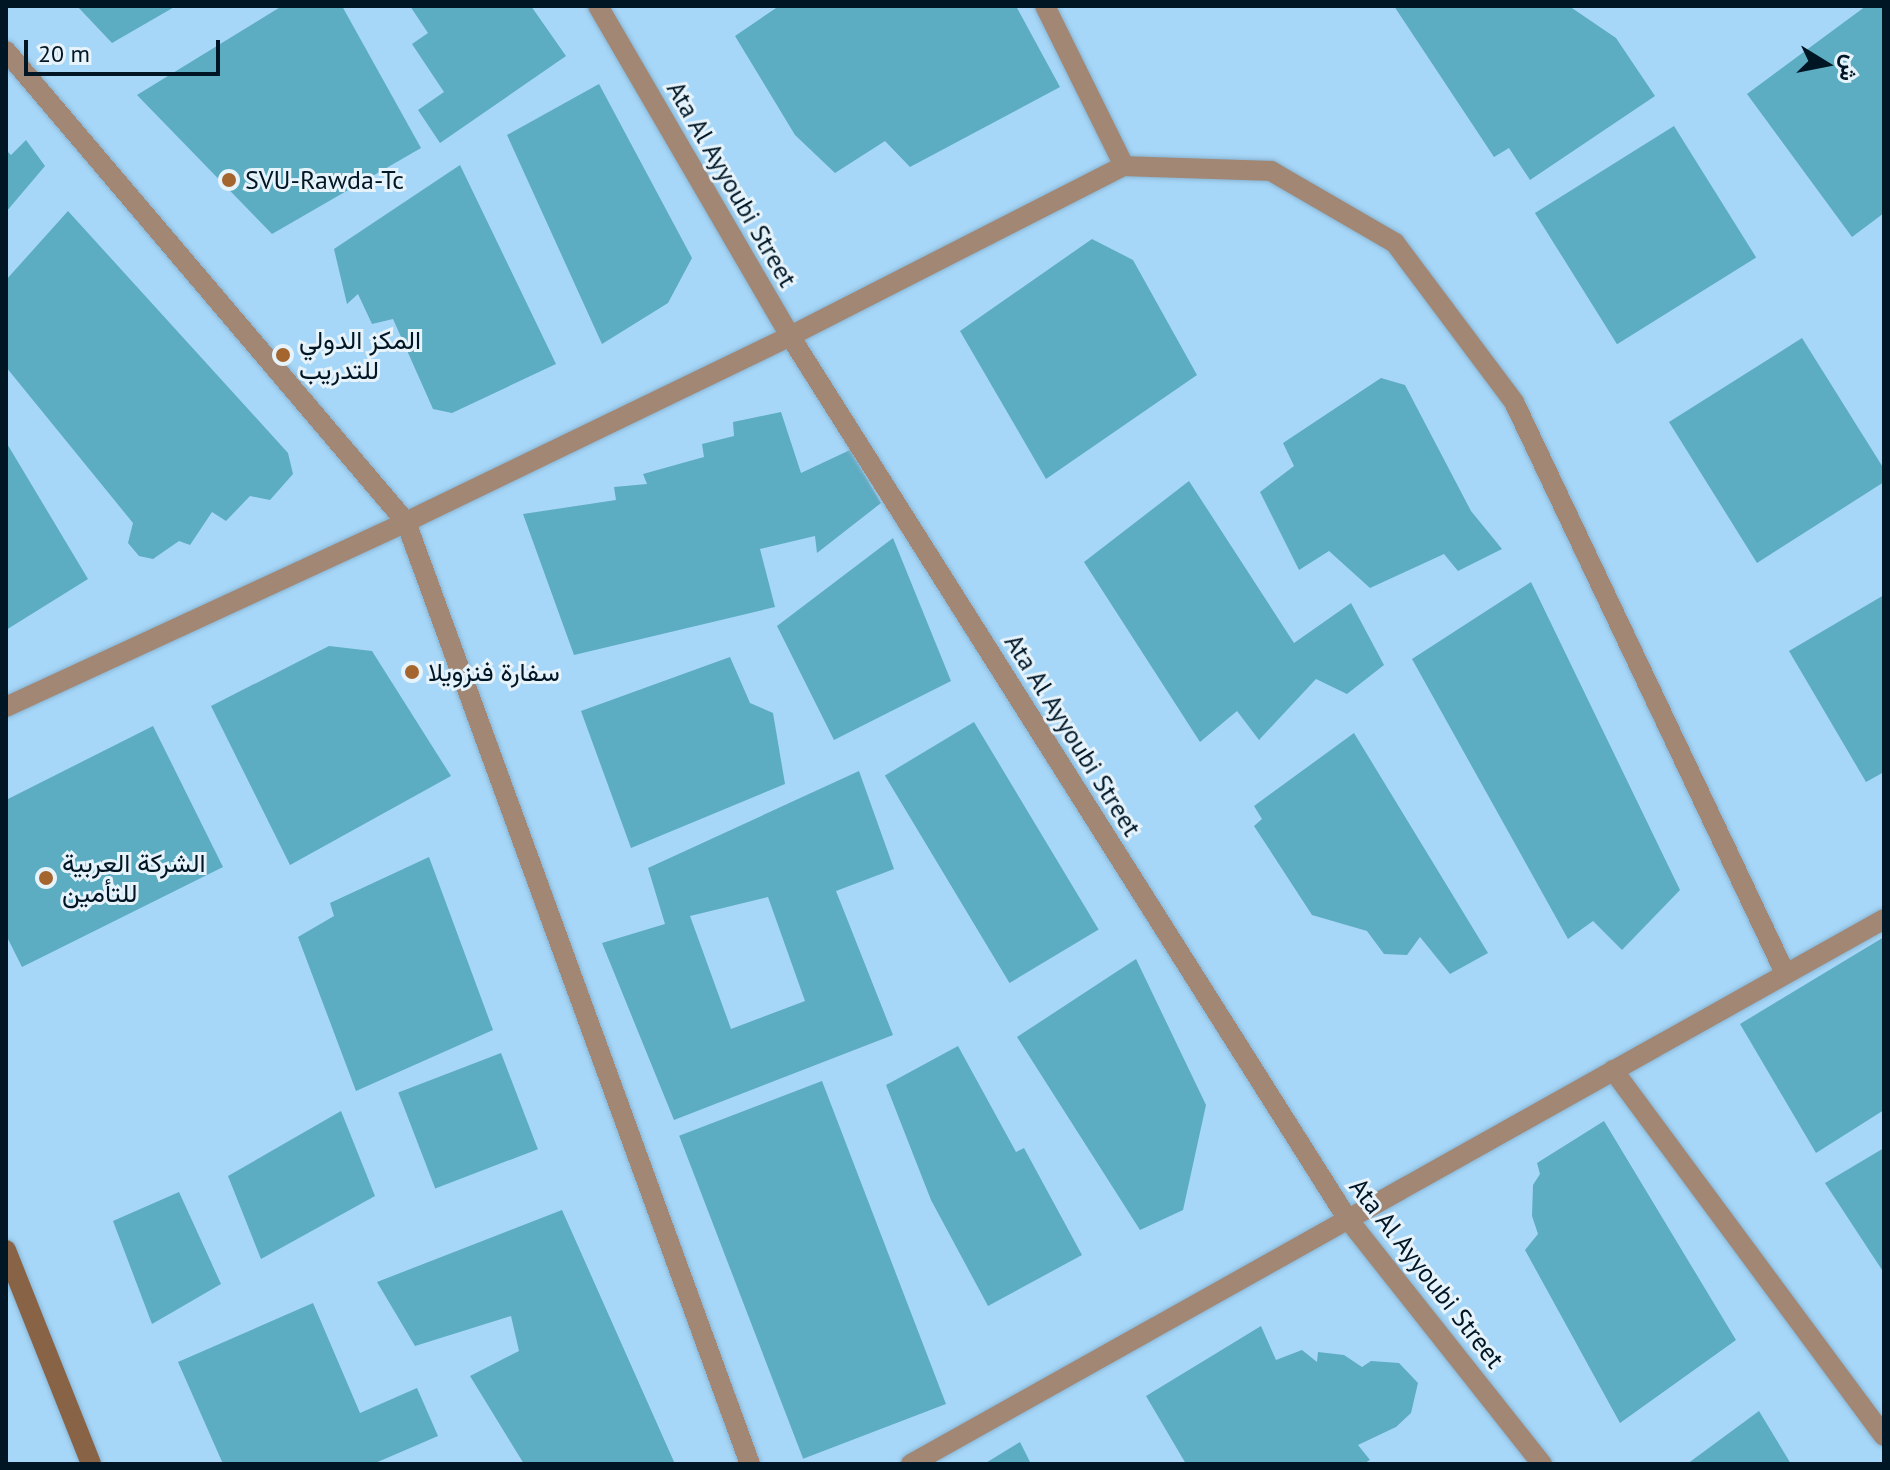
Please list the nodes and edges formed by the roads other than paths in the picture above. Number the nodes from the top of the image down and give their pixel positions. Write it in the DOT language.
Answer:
graph roads {
  1 [pos="598,6"];
  2 [pos="1045,6"];
  3 [pos="6,51"];
  4 [pos="1124,166"];
  5 [pos="790,336"];
  6 [pos="406,522"];
  7 [pos="6,707"];
  8 [pos="1884,919"];
  9 [pos="1785,973"];
  10 [pos="1613,1070"];
  11 [pos="1347,1218"];
  12 [pos="6,1250"];
  13 [pos="1884,1436"];
  14 [pos="91,1464"];
  15 [pos="750,1464"];
  16 [pos="911,1464"];
  17 [pos="1542,1464"];
  1 -- 5 [label="street, Ata Al Ayyoubi Street"];
  2 -- 4 [label="street"];
  3 -- 6 [label="street"];
  4 -- 5 [label="street"];
  4 -- 9 [label="street"];
  5 -- 6 [label="street"];
  5 -- 11 [label="street, Ata Al Ayyoubi Street"];
  6 -- 7 [label="street"];
  6 -- 15 [label="street"];
  8 -- 9 [label="street"];
  9 -- 10 [label="street"];
  10 -- 11 [label="street"];
  10 -- 13 [label="street"];
  11 -- 16 [label="street"];
  11 -- 17 [label="street, Ata Al Ayyoubi Street"];
  12 -- 14 [label="street"];
}
